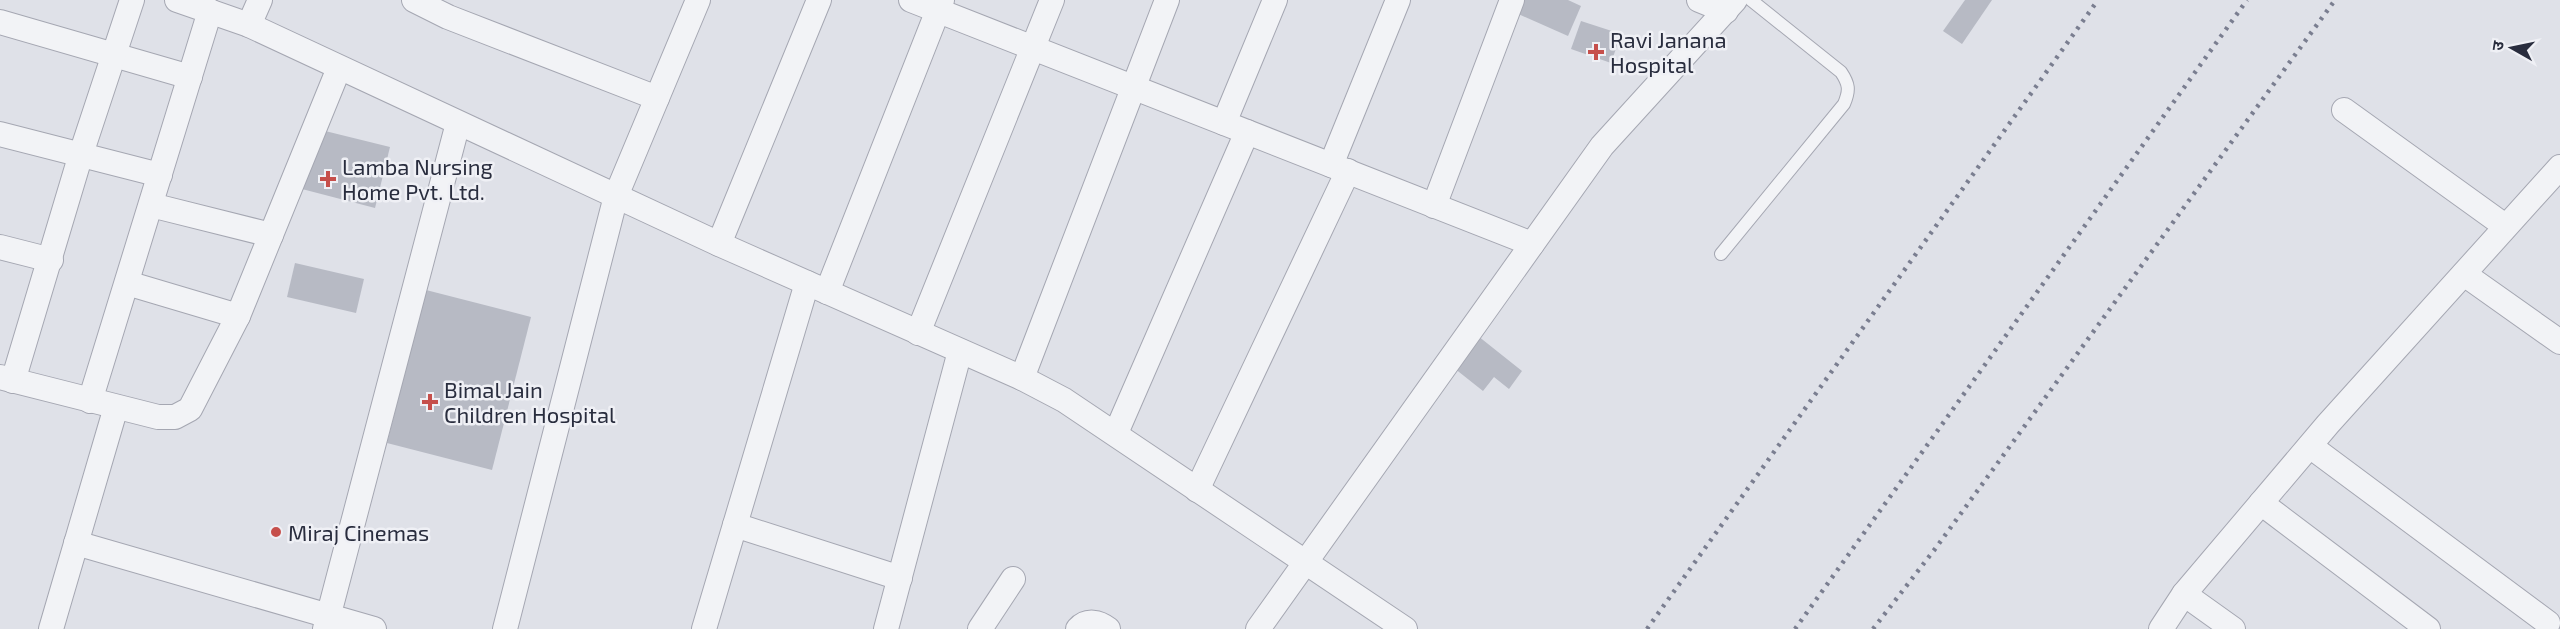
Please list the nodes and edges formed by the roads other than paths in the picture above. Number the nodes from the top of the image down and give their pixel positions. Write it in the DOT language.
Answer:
graph roads {
  1 [pos="132,0"];
  2 [pos="177,0"];
  3 [pos="260,0"];
  4 [pos="414,0"];
  5 [pos="698,0"];
  6 [pos="819,0"];
  7 [pos="911,0"];
  8 [pos="1052,0"];
  9 [pos="1167,0"];
  10 [pos="1275,0"];
  11 [pos="1398,0"];
  12 [pos="1512,0"];
  13 [pos="1699,0"];
  14 [pos="1751,0"];
  15 [pos="940,5"];
  16 [pos="1730,5"];
  17 [pos="455,8"];
  18 [pos="210,11"];
  19 [pos="0,22"];
  20 [pos="249,25"];
  21 [pos="1032,49"];
  22 [pos="116,55"];
  23 [pos="339,68"];
  24 [pos="190,77"];
  25 [pos="1135,87"];
  26 [pos="657,98"];
  27 [pos="2344,110"];
  28 [pos="458,123"];
  29 [pos="1224,123"];
  30 [pos="1247,132"];
  31 [pos="0,134"];
  32 [pos="81,154"];
  33 [pos="2560,167"];
  34 [pos="1340,168"];
  35 [pos="160,175"];
  36 [pos="616,196"];
  37 [pos="151,205"];
  38 [pos="1434,206"];
  39 [pos="2505,226"];
  40 [pos="271,236"];
  41 [pos="719,244"];
  42 [pos="1532,244"];
  43 [pos="0,247"];
  44 [pos="1721,254"];
  45 [pos="51,260"];
  46 [pos="2464,274"];
  47 [pos="127,283"];
  48 [pos="817,288"];
  49 [pos="238,315"];
  50 [pos="918,333"];
  51 [pos="2560,342"];
  52 [pos="960,351"];
  53 [pos="1022,378"];
  54 [pos="7,379"];
  55 [pos="90,402"];
  56 [pos="116,407"];
  57 [pos="1116,433"];
  58 [pos="2310,446"];
  59 [pos="1197,490"];
  60 [pos="2261,503"];
  61 [pos="735,525"];
  62 [pos="76,543"];
  63 [pos="1305,561"];
  64 [pos="900,578"];
  65 [pos="1013,579"];
  66 [pos="2184,594"];
  67 [pos="2548,622"];
  68 [pos="326,623"];
  69 [pos="51,629"];
  70 [pos="374,629"];
  71 [pos="505,629"];
  72 [pos="704,629"];
  73 [pos="886,629"];
  74 [pos="980,629"];
  75 [pos="1078,629"];
  76 [pos="1108,629"];
  77 [pos="1257,629"];
  78 [pos="1405,629"];
  79 [pos="2161,629"];
  80 [pos="2233,629"];
  81 [pos="2428,629"];
  1 -- 22 [label="street"];
  2 -- 18 [label="street"];
  3 -- 20 [label="street"];
  4 -- 17 [label="street"];
  5 -- 26 [label="street"];
  6 -- 41 [label="street"];
  7 -- 15 [label="street"];
  8 -- 21 [label="street"];
  9 -- 25 [label="street"];
  10 -- 29 [label="street"];
  11 -- 34 [label="street"];
  12 -- 38 [label="street"];
  13 -- 16 [label="street"];
  14 -- 44 [label="lane"];
  15 -- 21 [label="street"];
  15 -- 48 [label="street"];
  16 -- 42 [label="street"];
  17 -- 26 [label="street"];
  18 -- 20 [label="street"];
  18 -- 24 [label="street"];
  19 -- 22 [label="street"];
  20 -- 23 [label="street"];
  21 -- 25 [label="street"];
  21 -- 50 [label="street"];
  22 -- 24 [label="street"];
  22 -- 32 [label="street"];
  23 -- 28 [label="street"];
  23 -- 40 [label="street"];
  24 -- 35 [label="street"];
  25 -- 29 [label="street"];
  25 -- 53 [label="street"];
  26 -- 36 [label="street"];
  27 -- 39 [label="street"];
  28 -- 36 [label="street"];
  28 -- 68 [label="street"];
  29 -- 30 [label="street"];
  30 -- 34 [label="street"];
  30 -- 57 [label="street"];
  31 -- 32 [label="street"];
  32 -- 35 [label="street"];
  32 -- 45 [label="street"];
  33 -- 39 [label="street"];
  34 -- 38 [label="street"];
  34 -- 59 [label="street"];
  35 -- 37 [label="street"];
  36 -- 41 [label="street"];
  36 -- 71 [label="street"];
  37 -- 40 [label="street"];
  37 -- 47 [label="street"];
  38 -- 42 [label="street"];
  39 -- 46 [label="street"];
  40 -- 49 [label="street"];
  41 -- 48 [label="street"];
  42 -- 63 [label="street"];
  43 -- 45 [label="street"];
  45 -- 54 [label="street"];
  46 -- 51 [label="street"];
  46 -- 58 [label="street"];
  47 -- 49 [label="street"];
  47 -- 55 [label="street"];
  48 -- 50 [label="street"];
  48 -- 61 [label="street"];
  49 -- 56 [label="street"];
  50 -- 52 [label="street"];
  52 -- 53 [label="street"];
  52 -- 64 [label="street"];
  53 -- 57 [label="street"];
  54 -- 55 [label="street"];
  55 -- 56 [label="street"];
  56 -- 62 [label="street"];
  57 -- 59 [label="street"];
  58 -- 60 [label="street"];
  58 -- 67 [label="street"];
  59 -- 63 [label="street"];
  60 -- 66 [label="street"];
  60 -- 81 [label="street"];
  61 -- 64 [label="street"];
  61 -- 72 [label="street"];
  62 -- 68 [label="street"];
  62 -- 69 [label="street"];
  63 -- 77 [label="street"];
  63 -- 78 [label="street"];
  64 -- 73 [label="street"];
  65 -- 74 [label="street"];
  66 -- 79 [label="street"];
  66 -- 80 [label="street"];
  68 -- 70 [label="street"];
  75 -- 76 [label="street"];
}
